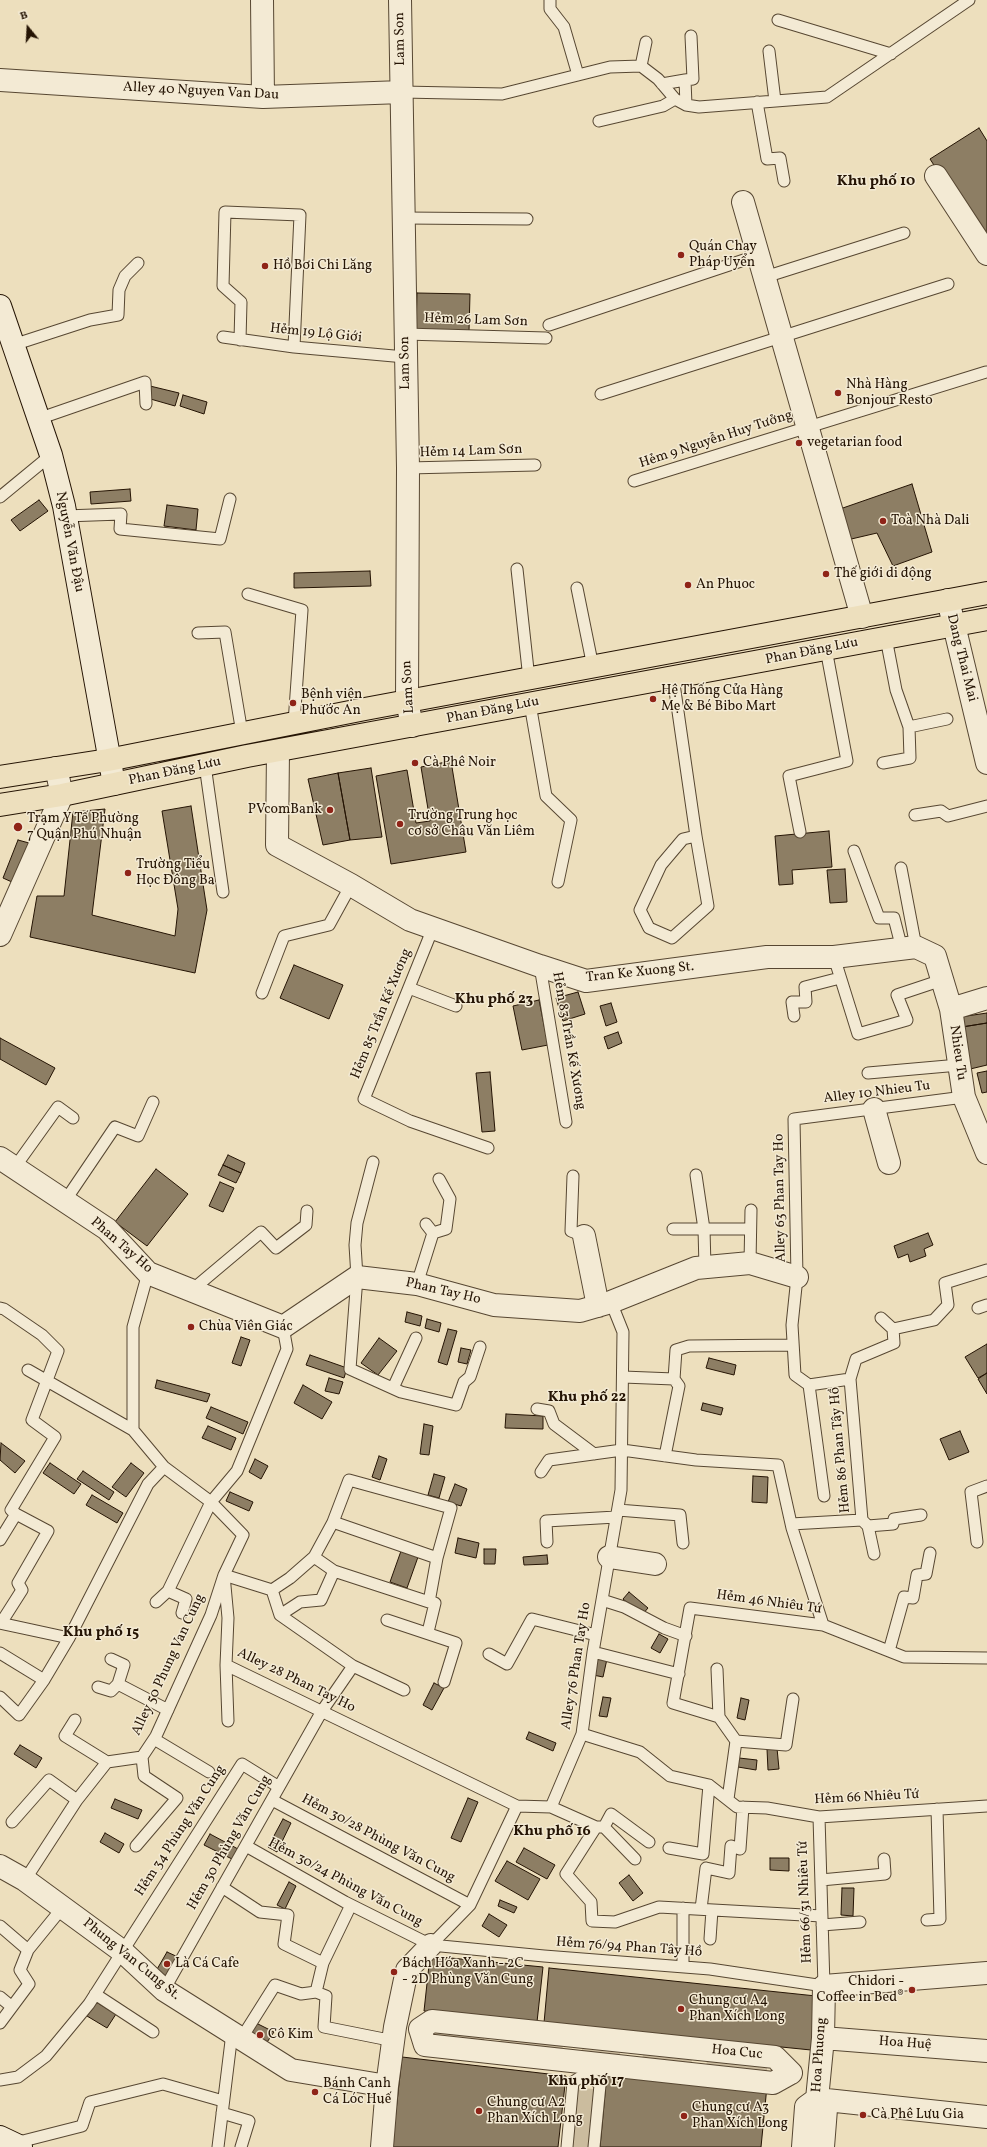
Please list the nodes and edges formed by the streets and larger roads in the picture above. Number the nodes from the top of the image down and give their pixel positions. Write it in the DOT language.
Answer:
graph roads {
  1 [pos="262,0"];
  2 [pos="400,0"];
  3 [pos="0,80"];
  4 [pos="402,92"];
  5 [pos="263,97"];
  6 [pos="936,176"];
  7 [pos="743,202"];
  8 [pos="987,254"];
  9 [pos="0,306"];
  10 [pos="6,346"];
  11 [pos="987,593"];
  12 [pos="948,600"];
  13 [pos="862,617"];
  14 [pos="987,619"];
  15 [pos="952,626"];
  16 [pos="408,701"];
  17 [pos="412,726"];
  18 [pos="278,751"];
  19 [pos="108,760"];
  20 [pos="987,763"];
  21 [pos="56,768"];
  22 [pos="0,777"];
  23 [pos="114,784"];
  24 [pos="62,795"];
  25 [pos="0,805"];
  26 [pos="0,935"];
  27 [pos="987,998"];
  28 [pos="951,1009"];
  29 [pos="874,1109"];
  30 [pos="987,1153"];
  31 [pos="7,1162"];
  32 [pos="889,1163"];
  33 [pos="584,1236"];
  34 [pos="797,1277"];
  35 [pos="605,1304"];
  36 [pos="609,1557"];
  37 [pos="654,1564"];
  38 [pos="0,1866"];
  39 [pos="431,1945"];
  40 [pos="987,1973"];
  41 [pos="495,2028"];
  42 [pos="420,2030"];
  43 [pos="394,2034"];
  44 [pos="574,2036"];
  45 [pos="823,2038"];
  46 [pos="630,2042"];
  47 [pos="700,2050"];
  48 [pos="987,2050"];
  49 [pos="491,2052"];
  50 [pos="582,2066"];
  51 [pos="628,2068"];
  52 [pos="791,2073"];
  53 [pos="698,2075"];
  54 [pos="820,2076"];
  55 [pos="387,2086"];
  56 [pos="817,2099"];
  57 [pos="987,2117"];
  58 [pos="382,2147"];
  59 [pos="803,2147"];
  60 [pos="823,2147"];
  1 -- 5 [label="street"];
  2 -- 4 [label="street, Lam Son"];
  3 -- 5 [label="street, Alley 40 Nguyen Van Dau"];
  4 -- 5 [label="street, Alley 40 Nguyen Van Dau"];
  4 -- 16 [label="street, Lam Son"];
  6 -- 8 [label="street"];
  7 -- 13 [label="street"];
  9 -- 10 [label="street, Nguyễn Văn Đậu"];
  10 -- 19 [label="street, Nguyễn Văn Đậu"];
  11 -- 12 [label="main road, Phan Đăng Lưu"];
  12 -- 13 [label="main road, Phan Đăng Lưu"];
  12 -- 15 [label="street, Dang Thai Mai"];
  13 -- 16 [label="main road, Phan Đăng Lưu"];
  14 -- 15 [label="main road, Phan Đăng Lưu"];
  15 -- 17 [label="main road, Phan Đăng Lưu"];
  15 -- 20 [label="street, Dang Thai Mai"];
  16 -- 17 [label="street, Lam Son"];
  16 -- 19 [label="main road, Phan Đăng Lưu"];
  17 -- 18 [label="main road, Phan Đăng Lưu"];
  18 -- 23 [label="main road, Phan Đăng Lưu"];
  18 -- 28 [label="street, Tran Ke Xuong St."];
  19 -- 21 [label="main road, Phan Đăng Lưu"];
  19 -- 23 [label="street, Nguyễn Văn Đậu"];
  21 -- 22 [label="main road, Phan Đăng Lưu"];
  21 -- 24 [label="street"];
  23 -- 24 [label="main road, Phan Đăng Lưu"];
  24 -- 25 [label="main road, Phan Đăng Lưu"];
  24 -- 26 [label="street"];
  27 -- 28 [label="street"];
  28 -- 30 [label="street, Nhieu Tu"];
  29 -- 32 [label="street"];
  31 -- 35 [label="street, Phan Tay Ho"];
  33 -- 35 [label="street"];
  34 -- 35 [label="street, Phan Tay Ho"];
  36 -- 37 [label="street"];
  38 -- 55 [label="street, Phung Van Cung St."];
  39 -- 43 [label="street"];
  40 -- 45 [label="street, Hoa Phuong"];
  41 -- 42 [label="street, Hoa Cuc"];
  41 -- 44 [label="street, Hoa Cuc"];
  41 -- 49 [label="street"];
  42 -- 43 [label="street"];
  42 -- 49 [label="street, Hoa Cuc"];
  43 -- 55 [label="street"];
  44 -- 46 [label="street, Hoa Cuc"];
  44 -- 50 [label="street"];
  45 -- 48 [label="street, Hoa Huệ"];
  45 -- 54 [label="street, Hoa Phuong"];
  46 -- 47 [label="street, Hoa Cuc"];
  46 -- 51 [label="street"];
  47 -- 52 [label="street, Hoa Cuc"];
  47 -- 53 [label="street, Hoa Cuc"];
  49 -- 50 [label="street, Hoa Cuc"];
  50 -- 51 [label="street, Hoa Cuc"];
  51 -- 53 [label="street, Hoa Cuc"];
  52 -- 53 [label="street, Hoa Cuc"];
  52 -- 54 [label="street"];
  54 -- 56 [label="street, Hoa Phuong"];
  55 -- 58 [label="street"];
  56 -- 57 [label="street"];
  56 -- 59 [label="street, Hoa Phuong"];
  56 -- 60 [label="street, Hoa Phuong"];
}
